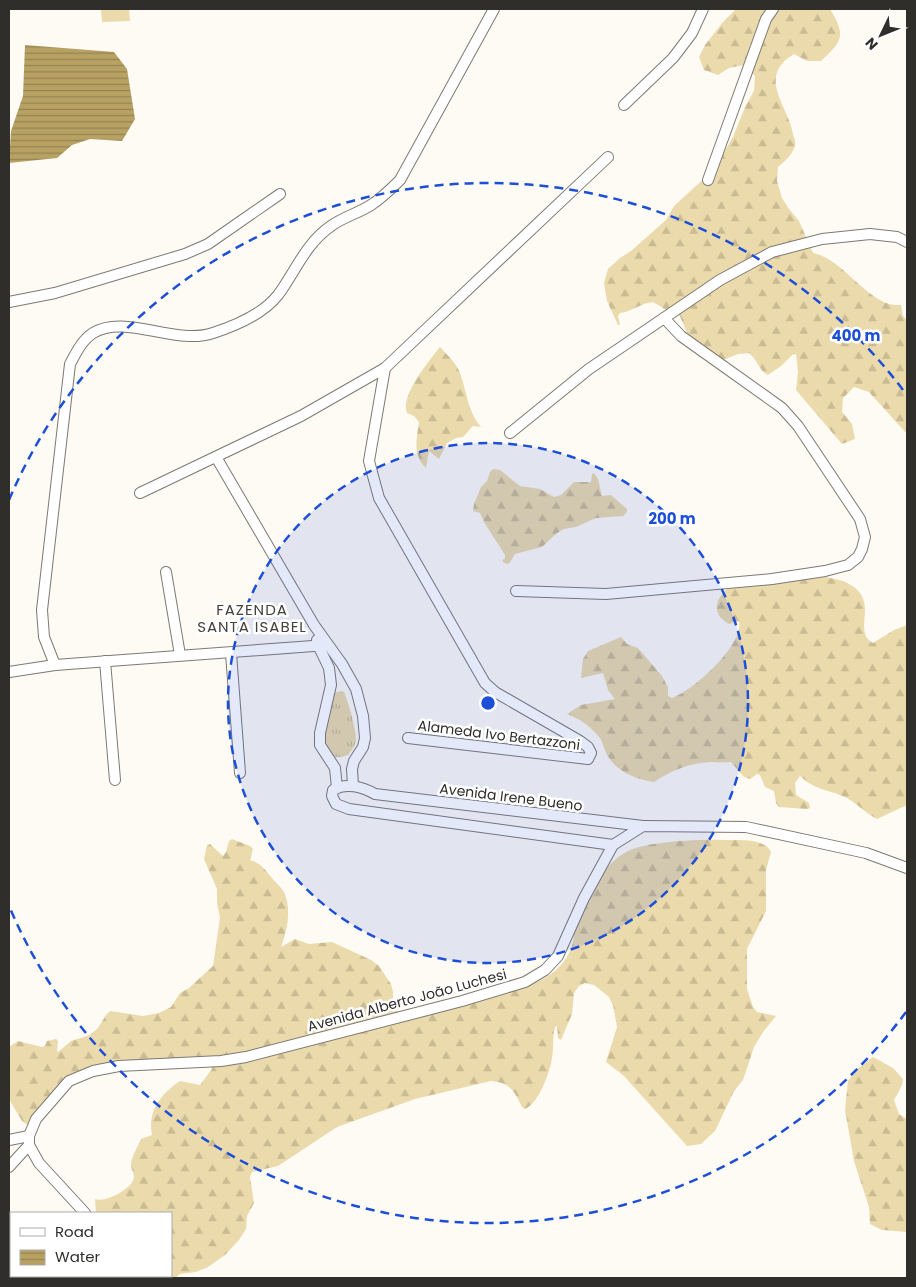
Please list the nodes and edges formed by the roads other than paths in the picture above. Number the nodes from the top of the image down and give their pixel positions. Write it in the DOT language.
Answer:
graph roads {
  1 [pos="494,9"];
  2 [pos="703,9"];
  3 [pos="773,9"];
  4 [pos="624,105"];
  5 [pos="608,157"];
  6 [pos="708,180"];
  7 [pos="280,194"];
  8 [pos="907,242"];
  9 [pos="9,302"];
  10 [pos="664,318"];
  11 [pos="386,368"];
  12 [pos="510,433"];
  13 [pos="216,457"];
  14 [pos="140,492"];
  15 [pos="166,572"];
  16 [pos="516,591"];
  17 [pos="323,645"];
  18 [pos="231,653"];
  19 [pos="180,655"];
  20 [pos="105,661"];
  21 [pos="55,665"];
  22 [pos="9,672"];
  23 [pos="408,738"];
  24 [pos="354,761"];
  25 [pos="332,762"];
  26 [pos="240,773"];
  27 [pos="115,780"];
  28 [pos="353,786"];
  29 [pos="337,788"];
  30 [pos="375,794"];
  31 [pos="372,812"];
  32 [pos="643,826"];
  33 [pos="613,845"];
  34 [pos="907,868"];
  35 [pos="9,1140"];
  36 [pos="29,1141"];
  37 [pos="9,1167"];
  38 [pos="85,1212"];
  1 -- 21 [label="street"];
  2 -- 4 [label="street"];
  3 -- 6 [label="street"];
  5 -- 11 [label="street"];
  7 -- 9 [label="street"];
  8 -- 10 [label="street"];
  10 -- 12 [label="street"];
  10 -- 16 [label="street"];
  11 -- 13 [label="street"];
  11 -- 23 [label="street, Alameda Ivo Bertazzoni"];
  13 -- 14 [label="street"];
  13 -- 17 [label="street"];
  15 -- 19 [label="street"];
  17 -- 18 [label="street"];
  17 -- 24 [label="street"];
  17 -- 25 [label="street"];
  18 -- 19 [label="street"];
  18 -- 26 [label="street"];
  19 -- 20 [label="street"];
  20 -- 21 [label="street"];
  20 -- 27 [label="street"];
  21 -- 22 [label="street"];
  24 -- 25 [label="street"];
  24 -- 28 [label="street"];
  25 -- 29 [label="street"];
  28 -- 29 [label="street, Avenida Irene Bueno"];
  28 -- 30 [label="street, Avenida Irene Bueno"];
  29 -- 31 [label="street"];
  30 -- 31 [label="street"];
  30 -- 32 [label="street, Avenida Irene Bueno"];
  31 -- 33 [label="street"];
  32 -- 33 [label="street, Avenida Alberto João Luchesi"];
  32 -- 34 [label="street"];
  33 -- 36 [label="street, Avenida Alberto João Luchesi"];
  35 -- 36 [label="street"];
  36 -- 37 [label="street"];
  36 -- 38 [label="street"];
}
